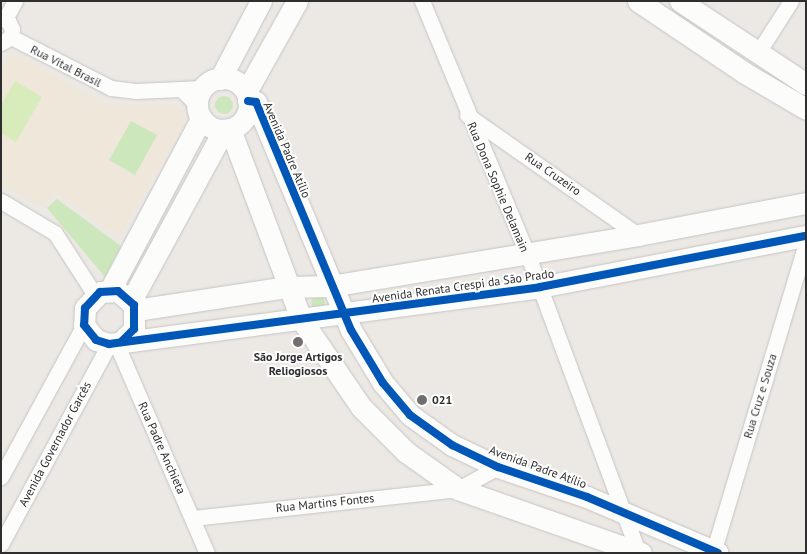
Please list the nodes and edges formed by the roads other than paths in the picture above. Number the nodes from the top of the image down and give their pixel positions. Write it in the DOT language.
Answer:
graph roads {
  1 [pos="15,1"];
  2 [pos="261,1"];
  3 [pos="297,1"];
  4 [pos="422,1"];
  5 [pos="638,1"];
  6 [pos="680,1"];
  7 [pos="791,1"];
  8 [pos="3,18"];
  9 [pos="6,40"];
  10 [pos="759,51"];
  11 [pos="806,84"];
  12 [pos="201,96"];
  13 [pos="247,96"];
  14 [pos="806,110"];
  15 [pos="467,114"];
  16 [pos="227,129"];
  17 [pos="1,201"];
  18 [pos="806,202"];
  19 [pos="638,235"];
  20 [pos="806,236"];
  21 [pos="806,243"];
  22 [pos="527,253"];
  23 [pos="330,286"];
  24 [pos="287,287"];
  25 [pos="540,287"];
  26 [pos="102,293"];
  27 [pos="133,306"];
  28 [pos="344,314"];
  29 [pos="301,319"];
  30 [pos="84,325"];
  31 [pos="115,343"];
  32 [pos="498,467"];
  33 [pos="1,477"];
  34 [pos="458,489"];
  35 [pos="626,515"];
  36 [pos="193,518"];
  37 [pos="1,544"];
  38 [pos="640,552"];
  39 [pos="715,552"];
  40 [pos="208,553"];
  1 -- 8 [label="street"];
  2 -- 12 [label="street"];
  3 -- 13 [label="street"];
  4 -- 15 [label="street, Rua Dona Sophie Delamain"];
  5 -- 14 [label="street"];
  6 -- 10 [label="street"];
  7 -- 10 [label="street"];
  8 -- 9 [label="street"];
  9 -- 12 [label="street, Rua Vital Brasil"];
  10 -- 11 [label="street"];
  12 -- 13 [label="street"];
  12 -- 16 [label="street"];
  12 -- 26 [label="street"];
  13 -- 16 [label="street"];
  13 -- 23 [label="street, Avenida Padre Atílio"];
  15 -- 19 [label="street, Rua Cruzeiro"];
  15 -- 22 [label="street, Rua Dona Sophie Delamain"];
  16 -- 24 [label="street"];
  16 -- 27 [label="street"];
  17 -- 26 [label="street"];
  18 -- 19 [label="street, Avenida Renata Crespi da São Prado"];
  19 -- 22 [label="street, Avenida Renata Crespi da São Prado"];
  20 -- 25 [label="street, Avenida Renata Crespi da São Prado"];
  21 -- 39 [label="street, Rua Cruz e Souza"];
  22 -- 23 [label="street, Avenida Renata Crespi da São Prado"];
  22 -- 25 [label="street, Rua Dona Sophie Delamain"];
  23 -- 24 [label="street, Avenida Renata Crespi da São Prado"];
  23 -- 28 [label="street, Avenida Padre Atílio"];
  24 -- 27 [label="street, Avenida Renata Crespi da São Prado"];
  24 -- 29 [label="street"];
  25 -- 28 [label="street, Avenida Renata Crespi da São Prado"];
  25 -- 35 [label="street, Rua Dona Sophie Delamain"];
  26 -- 27 [label="street"];
  26 -- 30 [label="street"];
  27 -- 31 [label="street"];
  28 -- 29 [label="street, Avenida Renata Crespi da São Prado"];
  28 -- 32 [label="street, Avenida Padre Atílio"];
  29 -- 31 [label="street, Avenida Renata Crespi da São Prado"];
  29 -- 34 [label="street"];
  30 -- 31 [label="street"];
  30 -- 33 [label="street"];
  31 -- 36 [label="street, Rua Padre Anchieta"];
  31 -- 37 [label="street, Avenida Governador Garcês"];
  32 -- 34 [label="street"];
  32 -- 35 [label="street, Avenida Padre Atílio"];
  34 -- 36 [label="street, Rua Martins Fontes"];
  34 -- 38 [label="street"];
  35 -- 38 [label="street, Rua Dona Sophie Delamain"];
  35 -- 39 [label="street, Avenida Padre Atílio"];
  36 -- 40 [label="street, Rua Padre Anchieta"];
}
